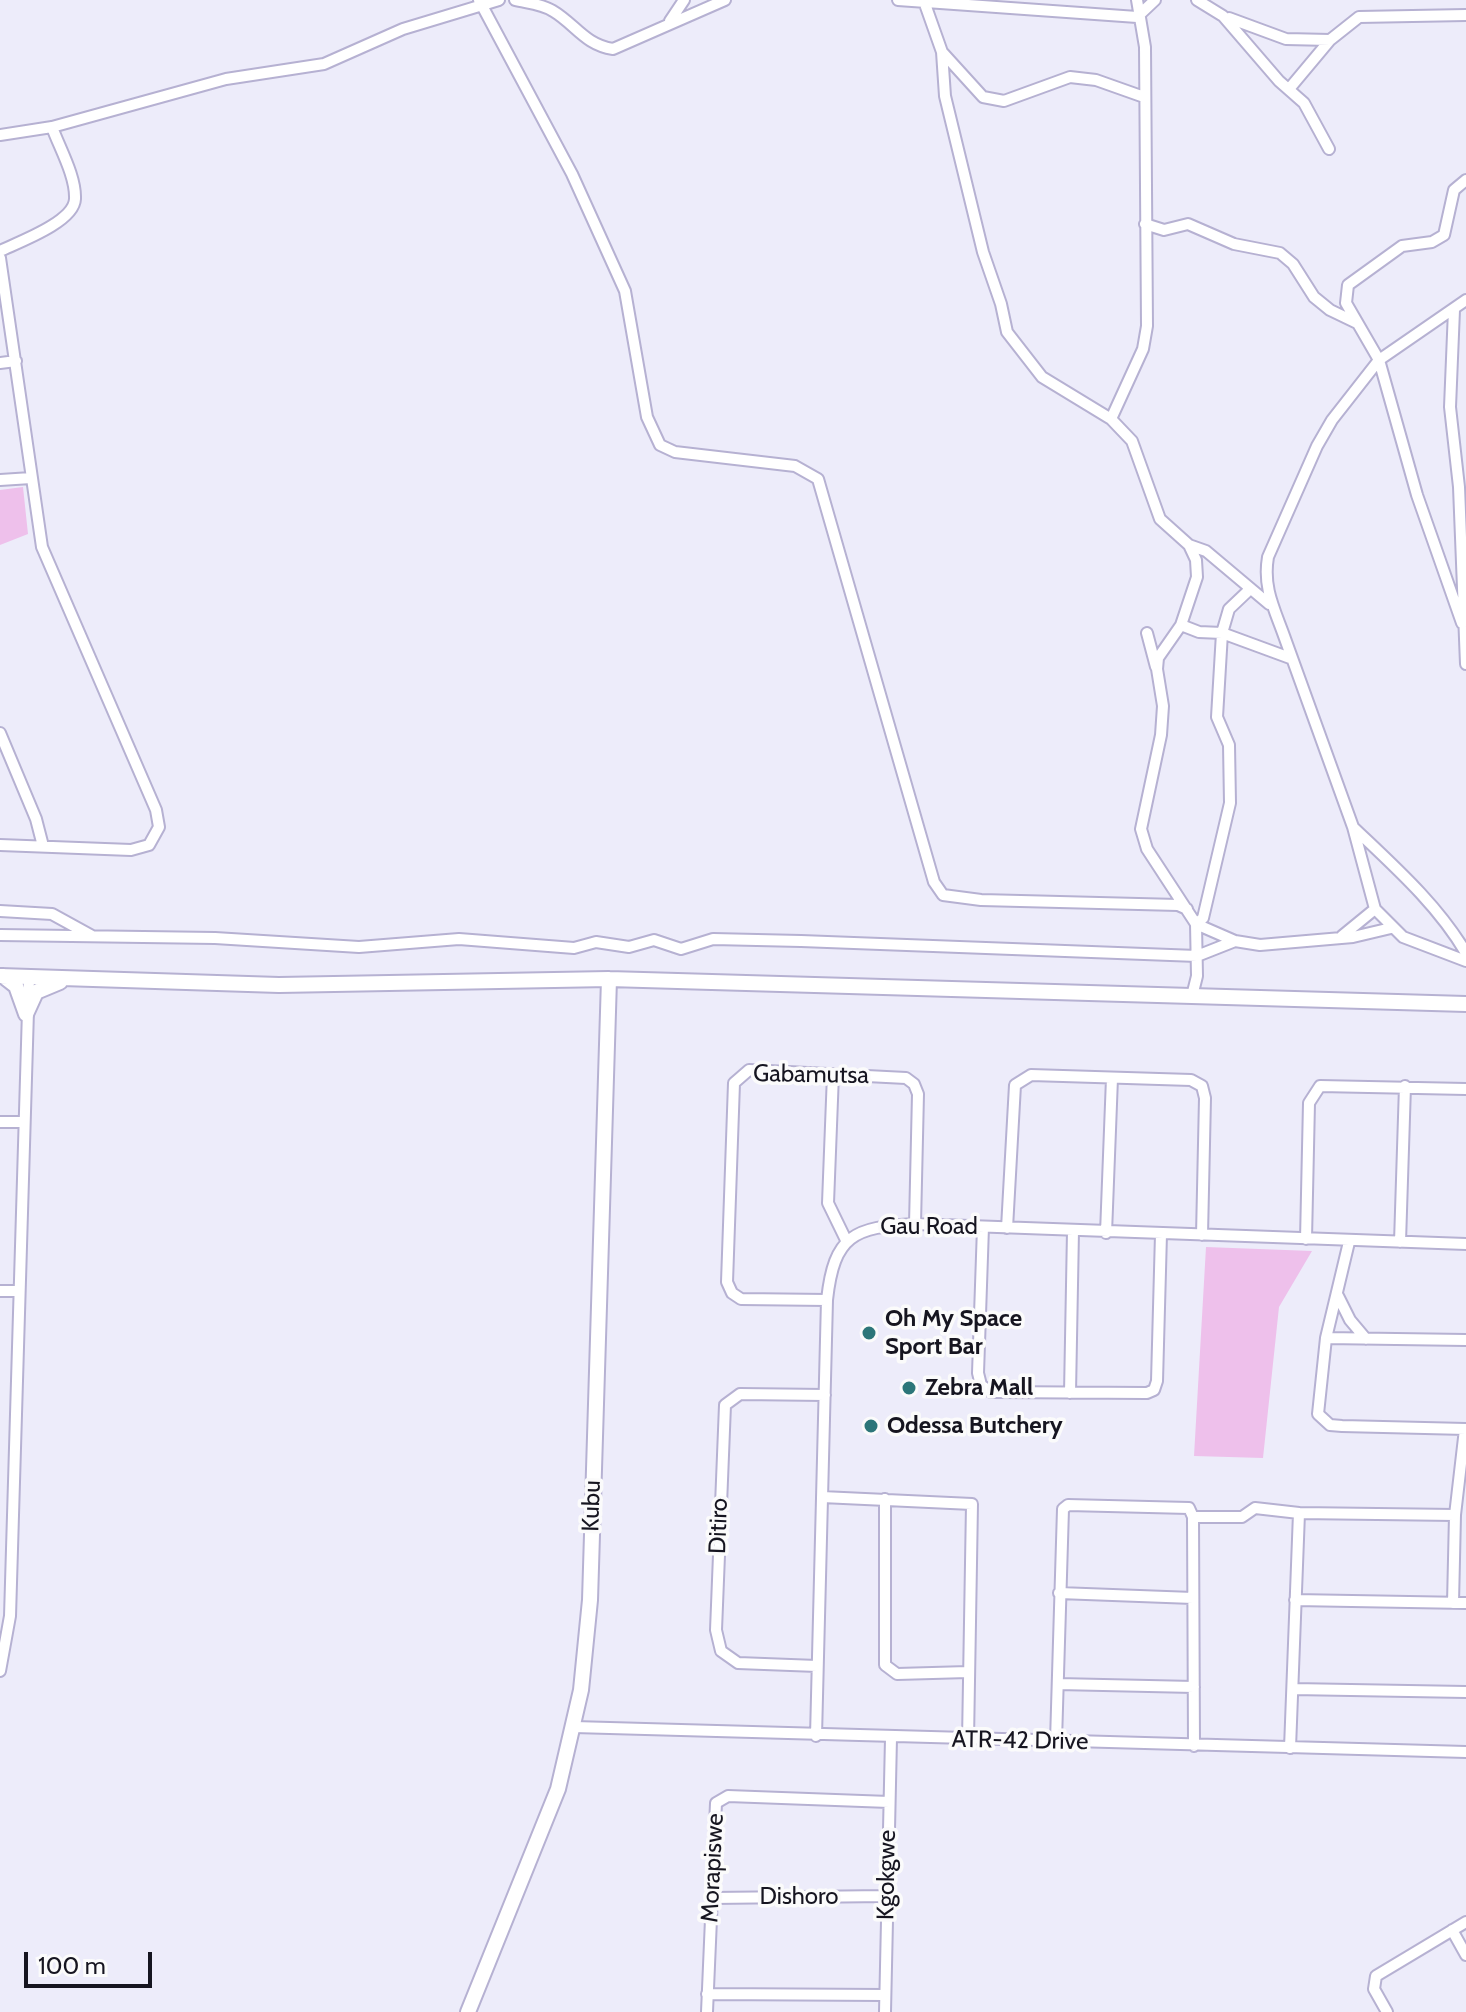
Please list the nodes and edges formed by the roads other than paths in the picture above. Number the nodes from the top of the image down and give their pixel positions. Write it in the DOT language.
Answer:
graph roads {
  1 [pos="499,0"];
  2 [pos="515,0"];
  3 [pos="684,0"];
  4 [pos="725,0"];
  5 [pos="898,0"];
  6 [pos="1137,0"];
  7 [pos="1155,0"];
  8 [pos="1197,0"];
  9 [pos="481,4"];
  10 [pos="925,4"];
  11 [pos="1466,15"];
  12 [pos="1223,16"];
  13 [pos="1137,17"];
  14 [pos="670,21"];
  15 [pos="1330,40"];
  16 [pos="942,52"];
  17 [pos="1289,89"];
  18 [pos="1144,97"];
  19 [pos="52,127"];
  20 [pos="0,135"];
  21 [pos="1329,149"];
  22 [pos="1466,180"];
  23 [pos="1145,224"];
  24 [pos="0,251"];
  25 [pos="0,258"];
  26 [pos="1466,300"];
  27 [pos="1454,310"];
  28 [pos="1358,323"];
  29 [pos="1379,360"];
  30 [pos="16,361"];
  31 [pos="0,363"];
  32 [pos="1111,419"];
  33 [pos="31,478"];
  34 [pos="0,480"];
  35 [pos="1189,545"];
  36 [pos="1249,590"];
  37 [pos="1269,604"];
  38 [pos="1462,623"];
  39 [pos="1181,625"];
  40 [pos="1147,633"];
  41 [pos="1222,633"];
  42 [pos="1290,658"];
  43 [pos="1466,664"];
  44 [pos="1157,669"];
  45 [pos="0,733"];
  46 [pos="1353,827"];
  47 [pos="0,845"];
  48 [pos="43,846"];
  49 [pos="1187,909"];
  50 [pos="1375,909"];
  51 [pos="0,911"];
  52 [pos="58,916"];
  53 [pos="1196,924"];
  54 [pos="1391,928"];
  55 [pos="0,935"];
  56 [pos="55,936"];
  57 [pos="1342,936"];
  58 [pos="94,937"];
  59 [pos="1235,941"];
  60 [pos="1466,953"];
  61 [pos="1197,956"];
  62 [pos="1466,961"];
  63 [pos="2,976"];
  64 [pos="29,977"];
  65 [pos="72,978"];
  66 [pos="578,979"];
  67 [pos="609,979"];
  68 [pos="1192,996"];
  69 [pos="1466,1004"];
  70 [pos="608,1011"];
  71 [pos="26,1014"];
  72 [pos="833,1074"];
  73 [pos="1112,1078"];
  74 [pos="1405,1086"];
  75 [pos="1466,1089"];
  76 [pos="0,1122"];
  77 [pos="22,1122"];
  78 [pos="915,1224"];
  79 [pos="983,1227"];
  80 [pos="1007,1228"];
  81 [pos="1073,1231"];
  82 [pos="1106,1233"];
  83 [pos="1161,1234"];
  84 [pos="1202,1235"];
  85 [pos="1306,1239"];
  86 [pos="846,1240"];
  87 [pos="1349,1242"];
  88 [pos="1400,1242"];
  89 [pos="1466,1244"];
  90 [pos="0,1291"];
  91 [pos="18,1291"];
  92 [pos="1338,1296"];
  93 [pos="827,1300"];
  94 [pos="1326,1338"];
  95 [pos="1366,1339"];
  96 [pos="1466,1340"];
  97 [pos="1070,1393"];
  98 [pos="825,1395"];
  99 [pos="1466,1429"];
  100 [pos="822,1497"];
  101 [pos="885,1499"];
  102 [pos="0,1512"];
  103 [pos="13,1512"];
  104 [pos="1299,1513"];
  105 [pos="1455,1515"];
  106 [pos="1193,1517"];
  107 [pos="1059,1593"];
  108 [pos="1193,1598"];
  109 [pos="1295,1600"];
  110 [pos="1453,1603"];
  111 [pos="1466,1603"];
  112 [pos="817,1666"];
  113 [pos="0,1671"];
  114 [pos="968,1672"];
  115 [pos="1058,1684"];
  116 [pos="1194,1687"];
  117 [pos="1293,1689"];
  118 [pos="1466,1692"];
  119 [pos="574,1727"];
  120 [pos="816,1736"];
  121 [pos="891,1738"];
  122 [pos="968,1740"];
  123 [pos="1056,1741"];
  124 [pos="1194,1746"];
  125 [pos="1290,1748"];
  126 [pos="1466,1752"];
  127 [pos="889,1802"];
  128 [pos="886,1896"];
  129 [pos="712,1898"];
  130 [pos="1466,1922"];
  131 [pos="1452,1930"];
  132 [pos="1466,1955"];
  133 [pos="707,1994"];
  134 [pos="885,1995"];
  135 [pos="468,2012"];
  136 [pos="707,2012"];
  137 [pos="885,2012"];
  138 [pos="1387,2012"];
  1 -- 9 [label="street"];
  2 -- 14 [label="street"];
  3 -- 14 [label="street"];
  4 -- 14 [label="street"];
  5 -- 10 [label="street"];
  6 -- 13 [label="street"];
  7 -- 13 [label="street"];
  8 -- 12 [label="street"];
  9 -- 19 [label="street"];
  9 -- 49 [label="street"];
  10 -- 13 [label="street"];
  10 -- 16 [label="street"];
  11 -- 15 [label="street"];
  12 -- 15 [label="street"];
  12 -- 17 [label="street"];
  13 -- 18 [label="street"];
  15 -- 17 [label="street"];
  16 -- 18 [label="street"];
  16 -- 32 [label="street"];
  17 -- 21 [label="street"];
  18 -- 23 [label="street"];
  19 -- 20 [label="street"];
  19 -- 24 [label="street"];
  22 -- 28 [label="street"];
  23 -- 28 [label="street"];
  23 -- 32 [label="street"];
  25 -- 30 [label="street"];
  26 -- 27 [label="street"];
  27 -- 29 [label="street"];
  27 -- 38 [label="street"];
  28 -- 29 [label="street"];
  29 -- 37 [label="street"];
  29 -- 38 [label="street"];
  30 -- 31 [label="street"];
  30 -- 33 [label="street"];
  32 -- 35 [label="street"];
  33 -- 34 [label="street"];
  33 -- 48 [label="street"];
  35 -- 36 [label="street"];
  35 -- 39 [label="street"];
  36 -- 37 [label="street"];
  36 -- 41 [label="street"];
  37 -- 42 [label="street"];
  38 -- 43 [label="street"];
  39 -- 41 [label="street"];
  39 -- 44 [label="street"];
  40 -- 44 [label="street"];
  41 -- 42 [label="street"];
  41 -- 53 [label="street"];
  42 -- 46 [label="street"];
  44 -- 49 [label="street"];
  45 -- 48 [label="street"];
  46 -- 50 [label="street"];
  46 -- 60 [label="street"];
  47 -- 48 [label="street"];
  49 -- 53 [label="street"];
  50 -- 54 [label="street"];
  50 -- 57 [label="street"];
  51 -- 52 [label="street"];
  52 -- 56 [label="street"];
  52 -- 58 [label="street"];
  53 -- 59 [label="street"];
  53 -- 61 [label="street"];
  54 -- 57 [label="street"];
  54 -- 62 [label="street"];
  55 -- 56 [label="street"];
  56 -- 58 [label="street"];
  57 -- 59 [label="street"];
  58 -- 61 [label="street"];
  59 -- 61 [label="street"];
  61 -- 68 [label="street"];
  63 -- 64 [label="main road"];
  63 -- 71 [label="main road"];
  64 -- 65 [label="main road"];
  64 -- 71 [label="street"];
  65 -- 66 [label="main road"];
  65 -- 71 [label="main road"];
  66 -- 67 [label="main road"];
  66 -- 70 [label="main road"];
  67 -- 68 [label="main road"];
  67 -- 70 [label="main road, Kubu"];
  68 -- 69 [label="main road"];
  70 -- 119 [label="main road, Kubu"];
  71 -- 77 [label="street"];
  72 -- 78 [label="street, Gabamutsa"];
  72 -- 86 [label="street"];
  72 -- 93 [label="street, Gabamutsa"];
  73 -- 80 [label="street"];
  73 -- 82 [label="street"];
  73 -- 84 [label="street"];
  74 -- 75 [label="street"];
  74 -- 85 [label="street"];
  74 -- 88 [label="street"];
  76 -- 77 [label="street"];
  77 -- 91 [label="street"];
  78 -- 79 [label="street, Gau Road"];
  78 -- 86 [label="street, Gau Road"];
  79 -- 80 [label="street, Gau Road"];
  79 -- 97 [label="street"];
  80 -- 81 [label="street, Gau Road"];
  81 -- 82 [label="street, Gau Road"];
  81 -- 97 [label="street"];
  82 -- 83 [label="street, Gau Road"];
  83 -- 84 [label="street, Gau Road"];
  83 -- 97 [label="street"];
  84 -- 85 [label="street, Gau Road"];
  85 -- 87 [label="street, Gau Road"];
  86 -- 93 [label="street, Gau Road"];
  87 -- 88 [label="street, Gau Road"];
  87 -- 92 [label="street"];
  88 -- 89 [label="street, Gau Road"];
  90 -- 91 [label="street"];
  91 -- 103 [label="street"];
  92 -- 94 [label="street"];
  92 -- 95 [label="street"];
  93 -- 98 [label="street, Gau Road"];
  94 -- 95 [label="street"];
  94 -- 99 [label="street"];
  95 -- 96 [label="street"];
  98 -- 100 [label="street, Gau Road"];
  98 -- 112 [label="street, Ditiro"];
  99 -- 105 [label="street"];
  100 -- 101 [label="street"];
  100 -- 112 [label="street, Gau Road"];
  101 -- 114 [label="street"];
  101 -- 114 [label="street"];
  102 -- 103 [label="street"];
  103 -- 113 [label="street"];
  104 -- 105 [label="street"];
  104 -- 106 [label="street"];
  104 -- 109 [label="street"];
  105 -- 110 [label="street"];
  106 -- 107 [label="street"];
  106 -- 108 [label="street"];
  107 -- 108 [label="street"];
  107 -- 115 [label="street"];
  108 -- 116 [label="street"];
  109 -- 110 [label="street"];
  109 -- 117 [label="street"];
  110 -- 111 [label="street"];
  112 -- 120 [label="street, Gau Road"];
  114 -- 122 [label="street"];
  115 -- 116 [label="street"];
  115 -- 123 [label="street"];
  116 -- 124 [label="street"];
  117 -- 118 [label="street"];
  117 -- 125 [label="street"];
  119 -- 120 [label="street, ATR-42 Drive"];
  119 -- 135 [label="main road, Kubu"];
  120 -- 121 [label="street, ATR-42 Drive"];
  121 -- 122 [label="street, ATR-42 Drive"];
  121 -- 127 [label="street, Kgokgwe"];
  122 -- 123 [label="street, ATR-42 Drive"];
  123 -- 124 [label="street, ATR-42 Drive"];
  124 -- 125 [label="street, ATR-42 Drive"];
  125 -- 126 [label="street, ATR-42 Drive"];
  127 -- 128 [label="street, Kgokgwe"];
  127 -- 129 [label="street, Morapiswe"];
  128 -- 129 [label="street, Dishoro"];
  128 -- 134 [label="street, Kgokgwe"];
  129 -- 133 [label="street, Morapiswe"];
  130 -- 131 [label="street"];
  131 -- 132 [label="street"];
  131 -- 138 [label="street"];
  133 -- 134 [label="street"];
  133 -- 136 [label="street, Morapiswe"];
  134 -- 137 [label="street, Kgokgwe"];
}
